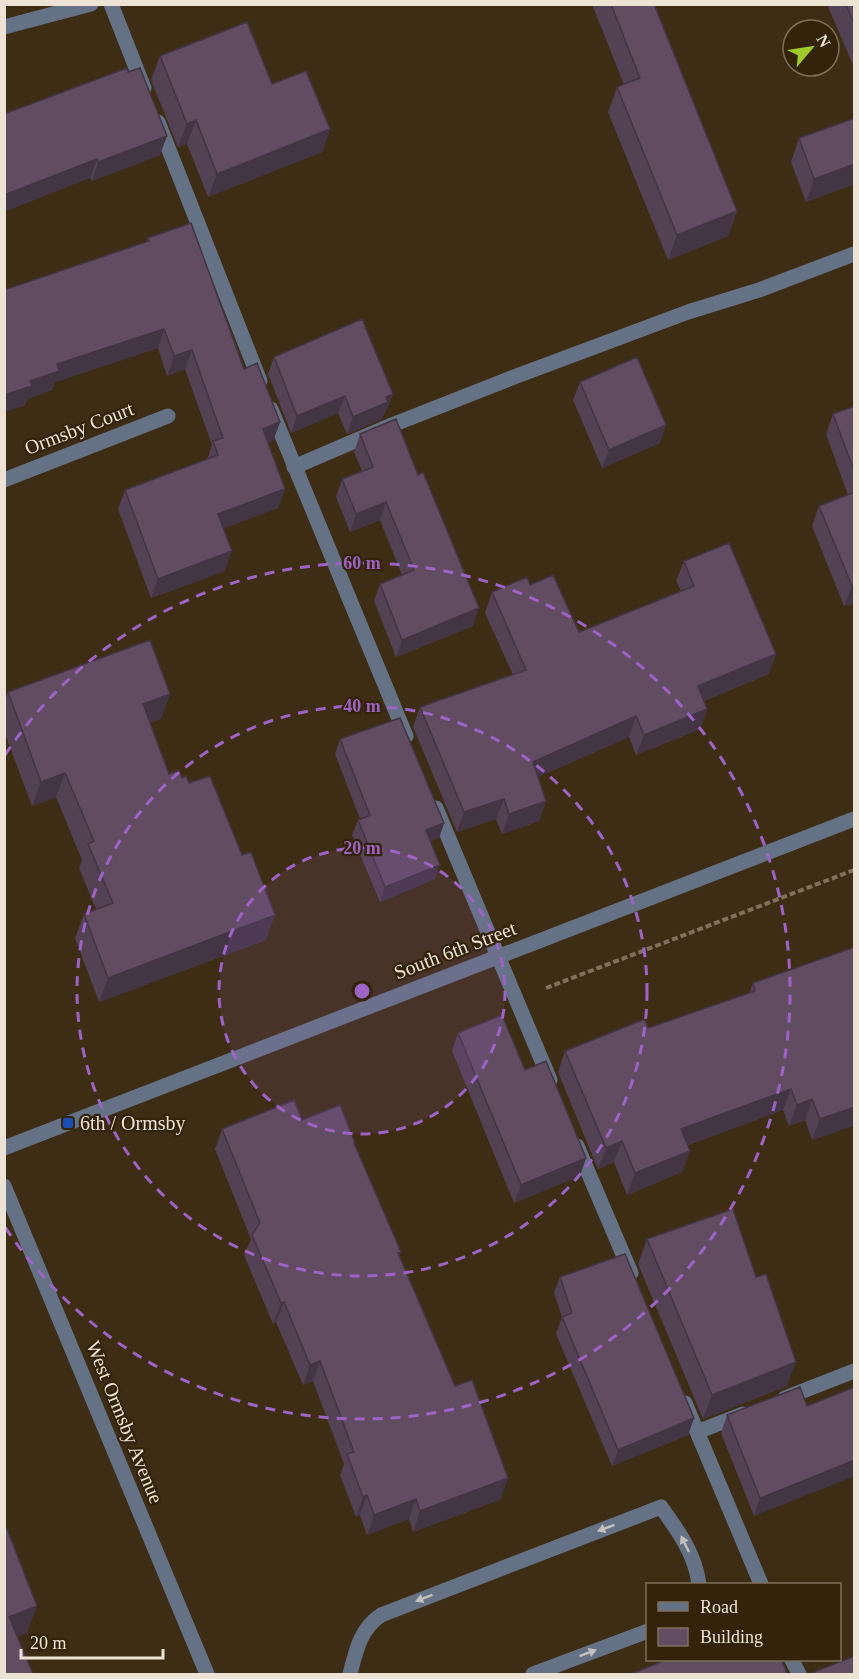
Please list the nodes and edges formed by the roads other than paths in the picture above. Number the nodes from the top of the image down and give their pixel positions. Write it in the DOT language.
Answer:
graph roads {
  1 [pos="91,4"];
  2 [pos="111,4"];
  3 [pos="4,27"];
  4 [pos="855,254"];
  5 [pos="168,416"];
  6 [pos="294,467"];
  7 [pos="4,480"];
  8 [pos="412,750"];
  9 [pos="430,794"];
  10 [pos="855,819"];
  11 [pos="498,957"];
  12 [pos="557,1097"];
  13 [pos="570,1129"];
  14 [pos="4,1148"];
  15 [pos="4,1186"];
  16 [pos="638,1291"];
  17 [pos="855,1371"];
  18 [pos="679,1389"];
  19 [pos="697,1432"];
  20 [pos="699,1583"];
  21 [pos="761,1583"];
  22 [pos="646,1632"];
  23 [pos="207,1674"];
  24 [pos="350,1674"];
  25 [pos="533,1674"];
  1 -- 3 [label="street"];
  2 -- 6 [label="street"];
  4 -- 6 [label="street"];
  5 -- 7 [label="street, Ormsby Court"];
  6 -- 8 [label="street"];
  9 -- 11 [label="street"];
  10 -- 11 [label="street, South 6th Street"];
  11 -- 12 [label="street"];
  11 -- 14 [label="street, South 6th Street"];
  13 -- 16 [label="street"];
  15 -- 23 [label="street, West Ormsby Avenue"];
  17 -- 19 [label="street"];
  18 -- 19 [label="street"];
  19 -- 21 [label="street"];
  20 -- 24 [label="street, one-way"];
  25 -- 22 [label="street, one-way"];
}
